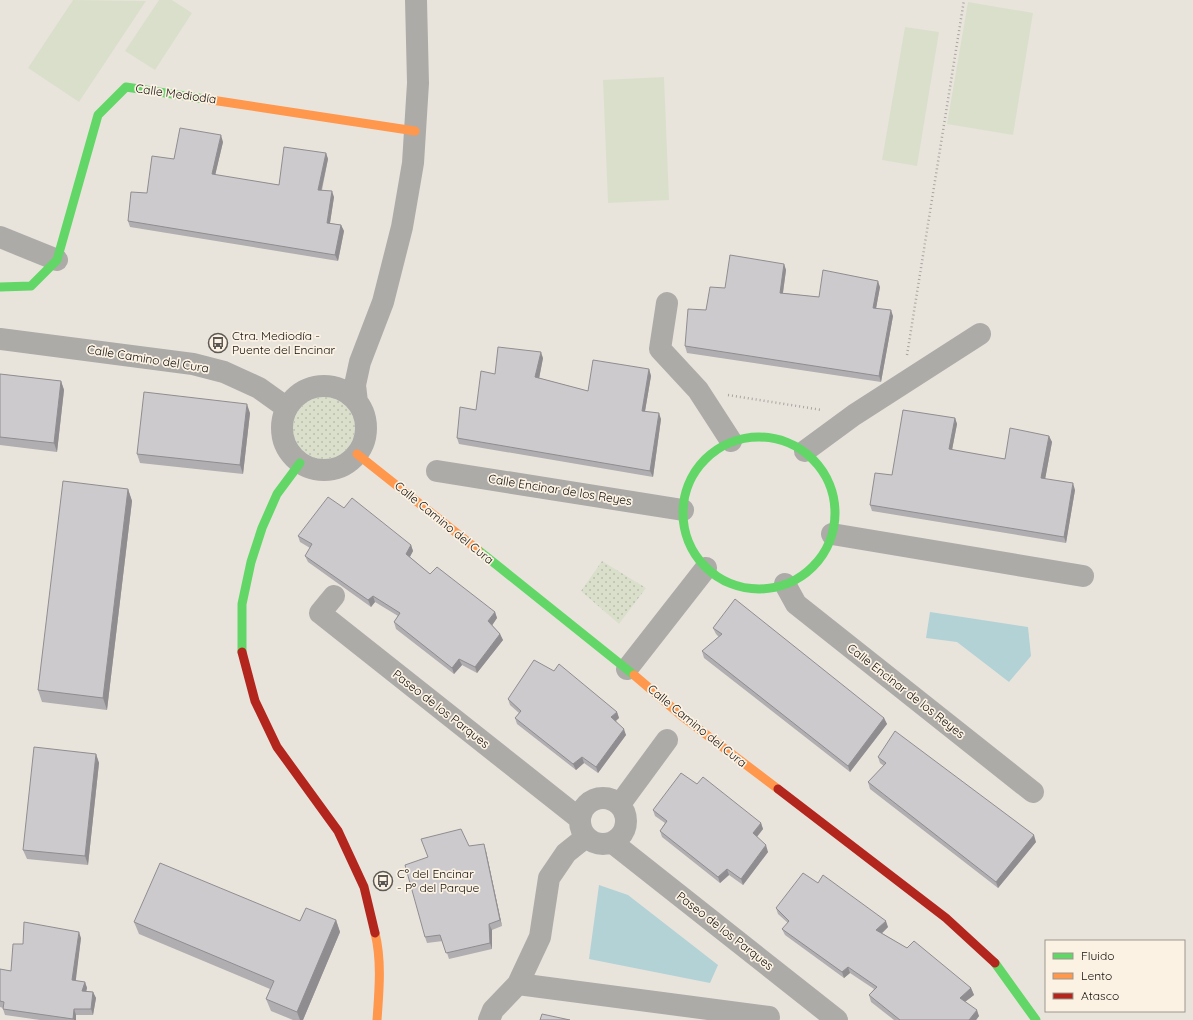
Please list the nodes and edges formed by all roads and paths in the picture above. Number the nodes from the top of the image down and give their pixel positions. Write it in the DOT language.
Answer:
graph roads {
  1 [pos="416,0"];
  2 [pos="964,0"];
  3 [pos="415,131"];
  4 [pos="0,237"];
  5 [pos="57,260"];
  6 [pos="0,287"];
  7 [pos="667,303"];
  8 [pos="980,334"];
  9 [pos="0,339"];
  10 [pos="360,362"];
  11 [pos="902,384"];
  12 [pos="332,387"];
  13 [pos="698,390"];
  14 [pos="357,402"];
  15 [pos="287,408"];
  16 [pos="854,415"];
  17 [pos="731,442"];
  18 [pos="805,451"];
  19 [pos="358,454"];
  20 [pos="300,463"];
  21 [pos="436,470"];
  22 [pos="683,510"];
  23 [pos="832,534"];
  24 [pos="706,568"];
  25 [pos="1083,576"];
  26 [pos="785,584"];
  27 [pos="334,596"];
  28 [pos="626,669"];
  29 [pos="667,740"];
  30 [pos="1034,792"];
  31 [pos="620,804"];
  32 [pos="582,828"];
  33 [pos="613,843"];
  34 [pos="518,984"];
  35 [pos="1030,1016"];
  36 [pos="769,1017"];
  37 [pos="377,1020"];
  38 [pos="489,1020"];
  39 [pos="837,1020"];
  1 -- 3 [label="street"];
  2 -- 11 [label="path"];
  3 -- 5 [label="street, Calle Mediodía"];
  3 -- 10 [label="street"];
  4 -- 5 [label="street"];
  5 -- 6 [label="street, Calle Mediodía"];
  7 -- 13 [label="street"];
  8 -- 11 [label="street"];
  9 -- 15 [label="street, Calle Camino del Cura"];
  10 -- 12 [label="street"];
  10 -- 14 [label="street"];
  11 -- 16 [label="street"];
  12 -- 14 [label="street"];
  12 -- 15 [label="street"];
  13 -- 16 [label="path"];
  13 -- 17 [label="street"];
  14 -- 19 [label="street"];
  15 -- 20 [label="street"];
  16 -- 18 [label="street"];
  17 -- 18 [label="street"];
  17 -- 22 [label="street"];
  18 -- 23 [label="street"];
  19 -- 20 [label="street"];
  19 -- 28 [label="street, Calle Camino del Cura"];
  20 -- 37 [label="street"];
  21 -- 22 [label="street, Calle Encinar de los Reyes"];
  22 -- 24 [label="street"];
  23 -- 25 [label="street"];
  23 -- 26 [label="street"];
  24 -- 26 [label="street"];
  24 -- 28 [label="street"];
  26 -- 30 [label="street, Calle Encinar de los Reyes"];
  27 -- 32 [label="street, Paseo de los Parques"];
  28 -- 35 [label="street, Calle Camino del Cura"];
  29 -- 31 [label="street"];
  31 -- 32 [label="street"];
  31 -- 33 [label="street"];
  32 -- 33 [label="street"];
  32 -- 34 [label="street"];
  33 -- 39 [label="street, Paseo de los Parques"];
  34 -- 36 [label="street"];
  34 -- 38 [label="street"];
}
